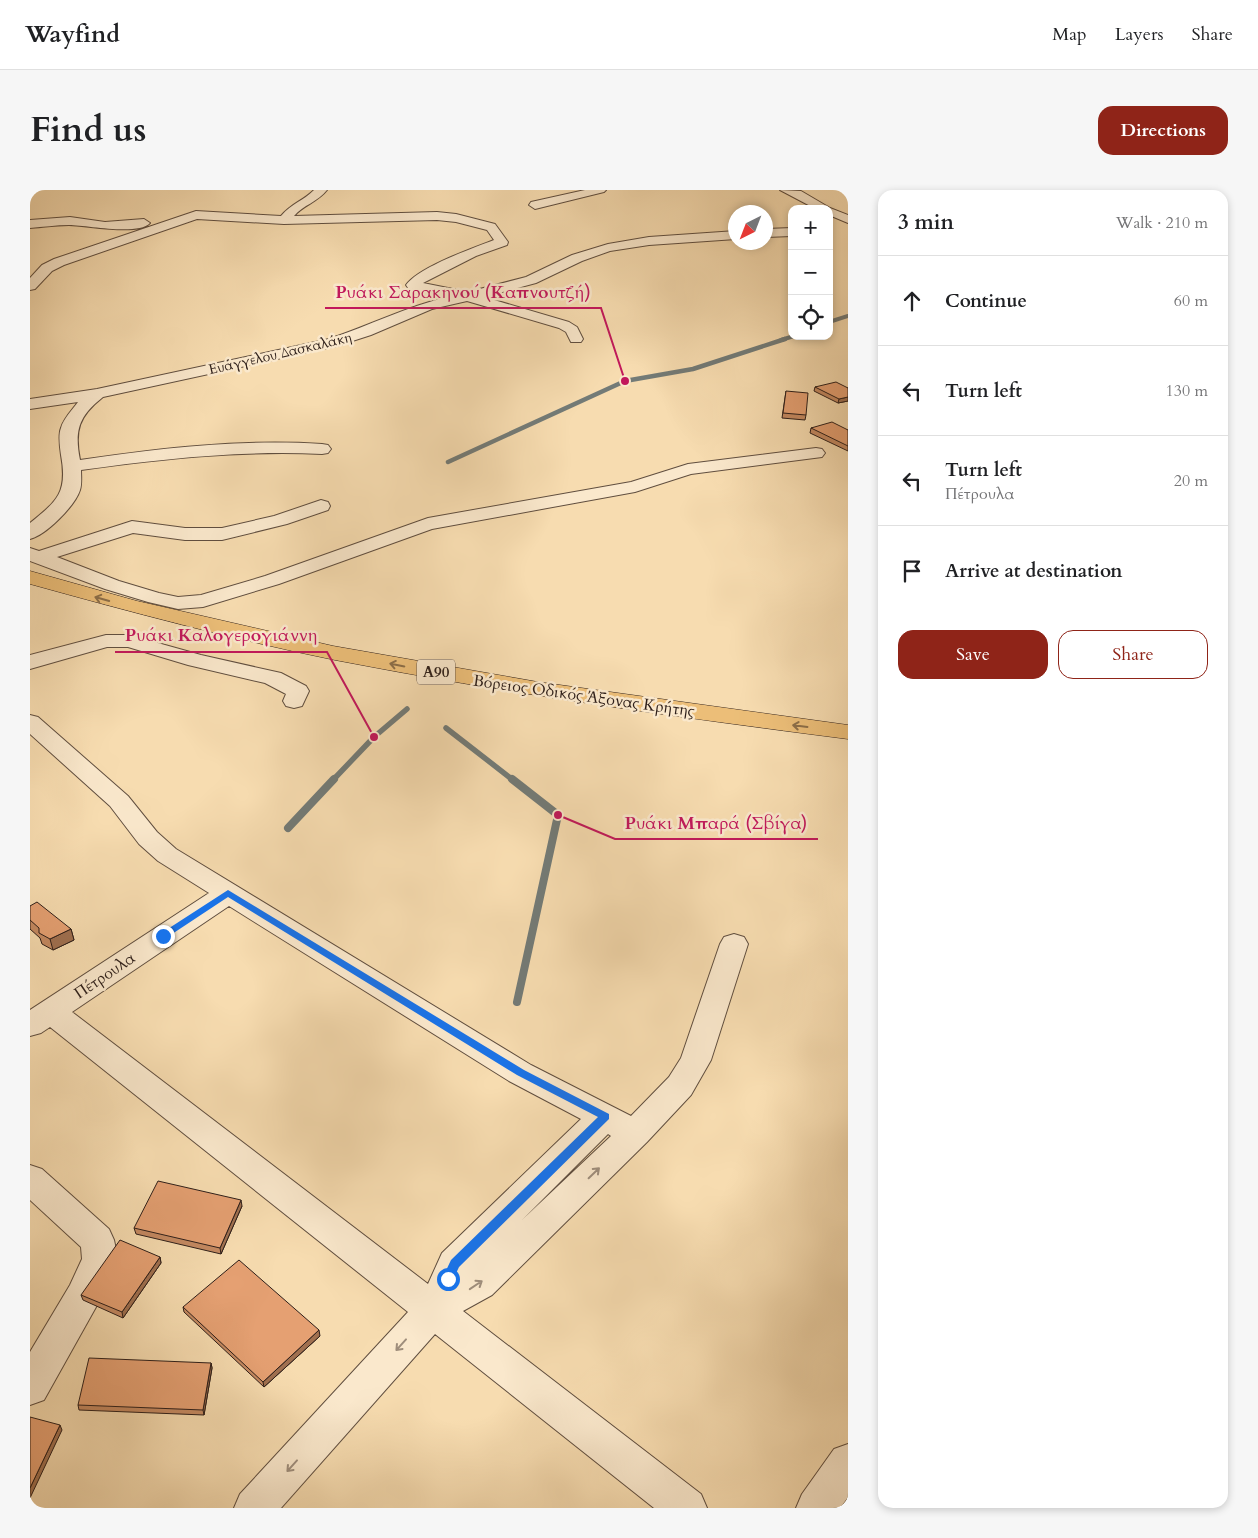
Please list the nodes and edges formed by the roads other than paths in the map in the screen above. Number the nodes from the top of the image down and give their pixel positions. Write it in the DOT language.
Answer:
graph roads {
  1 [pos="320,190"];
  2 [pos="600,190"];
  3 [pos="786,190"];
  4 [pos="535,205"];
  5 [pos="818,205"];
  6 [pos="833,213"];
  7 [pos="187,218"];
  8 [pos="848,219"];
  9 [pos="284,220"];
  10 [pos="30,224"];
  11 [pos="788,232"];
  12 [pos="773,233"];
  13 [pos="78,235"];
  14 [pos="728,236"];
  15 [pos="114,243"];
  16 [pos="30,286"];
  17 [pos="466,296"];
  18 [pos="576,339"];
  19 [pos="97,394"];
  20 [pos="30,404"];
  21 [pos="322,448"];
  22 [pos="816,452"];
  23 [pos="72,466"];
  24 [pos="321,506"];
  25 [pos="30,533"];
  26 [pos="33,562"];
  27 [pos="30,662"];
  28 [pos="294,701"];
  29 [pos="30,722"];
  30 [pos="848,732"];
  31 [pos="228,893"];
  32 [pos="734,944"];
  33 [pos="40,1018"];
  34 [pos="606,1116"];
  35 [pos="635,1133"];
  36 [pos="30,1179"];
  37 [pos="434,1309"];
  38 [pos="30,1387"];
  39 [pos="848,1463"];
  40 [pos="254,1508"];
  41 [pos="687,1508"];
  42 [pos="816,1508"];
  1 -- 9 [label="street"];
  2 -- 4 [label="street"];
  3 -- 5 [label="street"];
  6 -- 8 [label="street"];
  7 -- 9 [label="street"];
  7 -- 10 [label="street"];
  7 -- 15 [label="street"];
  9 -- 17 [label="street"];
  11 -- 12 [label="street"];
  13 -- 15 [label="street"];
  14 -- 17 [label="street, Ευάγγελου Δασκαλάκη"];
  15 -- 16 [label="street"];
  17 -- 18 [label="street"];
  17 -- 19 [label="street, Ευάγγελου Δασκαλάκη"];
  19 -- 20 [label="street, Ευάγγελου Δασκαλάκη"];
  19 -- 23 [label="street"];
  21 -- 23 [label="street"];
  22 -- 26 [label="street"];
  23 -- 25 [label="street"];
  24 -- 26 [label="street"];
  30 -- 26 [label="highway, Βόρειος Οδικός Άξονας Κρήτης / Α90, one-way"];
  27 -- 28 [label="street"];
  29 -- 31 [label="street"];
  31 -- 33 [label="street, Πέτρουλα"];
  31 -- 34 [label="street"];
  32 -- 35 [label="street"];
  33 -- 37 [label="street"];
  34 -- 35 [label="street"];
  34 -- 37 [label="street"];
  37 -- 35 [label="street, one-way"];
  36 -- 38 [label="street"];
  37 -- 40 [label="street, one-way"];
  37 -- 41 [label="street"];
  39 -- 42 [label="street"];
}
